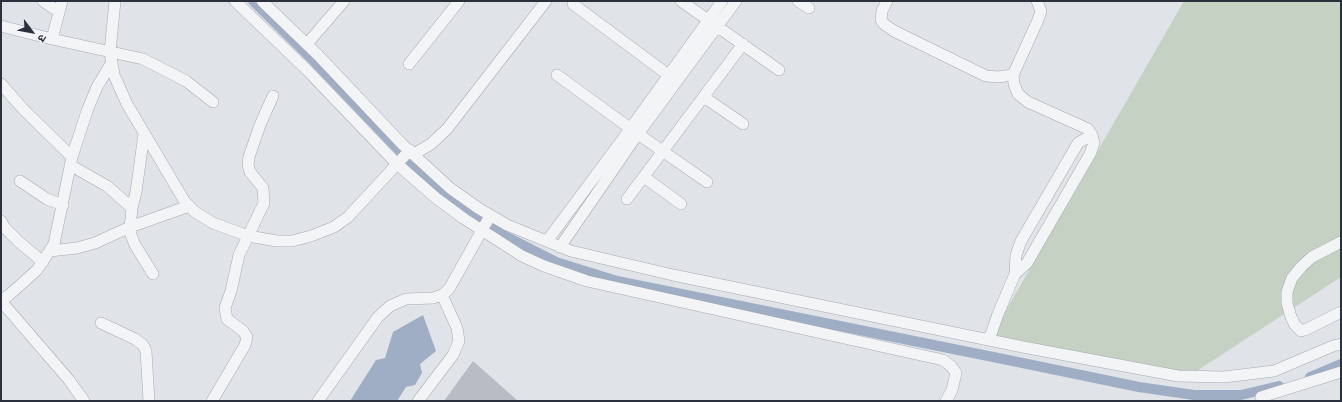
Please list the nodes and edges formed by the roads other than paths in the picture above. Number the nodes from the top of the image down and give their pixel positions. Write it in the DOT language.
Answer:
graph roads {
  1 [pos="44,1"];
  2 [pos="115,1"];
  3 [pos="235,1"];
  4 [pos="262,1"];
  5 [pos="344,1"];
  6 [pos="459,1"];
  7 [pos="546,1"];
  8 [pos="682,1"];
  9 [pos="722,1"];
  10 [pos="736,1"];
  11 [pos="798,1"];
  12 [pos="887,1"];
  13 [pos="1038,1"];
  14 [pos="573,4"];
  15 [pos="60,6"];
  16 [pos="809,8"];
  17 [pos="708,20"];
  18 [pos="1,26"];
  19 [pos="718,27"];
  20 [pos="52,39"];
  21 [pos="307,44"];
  22 [pos="742,44"];
  23 [pos="111,57"];
  24 [pos="409,64"];
  25 [pos="779,70"];
  26 [pos="557,75"];
  27 [pos="1012,75"];
  28 [pos="673,79"];
  29 [pos="1,84"];
  30 [pos="273,96"];
  31 [pos="704,96"];
  32 [pos="212,102"];
  33 [pos="743,124"];
  34 [pos="635,131"];
  35 [pos="144,134"];
  36 [pos="1092,135"];
  37 [pos="663,151"];
  38 [pos="405,156"];
  39 [pos="71,161"];
  40 [pos="644,177"];
  41 [pos="20,181"];
  42 [pos="708,182"];
  43 [pos="627,199"];
  44 [pos="680,204"];
  45 [pos="63,205"];
  46 [pos="189,206"];
  47 [pos="132,208"];
  48 [pos="1,221"];
  49 [pos="486,223"];
  50 [pos="130,227"];
  51 [pos="248,236"];
  52 [pos="547,241"];
  53 [pos="1341,242"];
  54 [pos="560,246"];
  55 [pos="50,251"];
  56 [pos="43,262"];
  57 [pos="153,274"];
  58 [pos="1015,274"];
  59 [pos="442,295"];
  60 [pos="1,300"];
  61 [pos="1341,312"];
  62 [pos="101,323"];
  63 [pos="989,340"];
  64 [pos="1341,344"];
  65 [pos="1341,372"];
  66 [pos="1261,397"];
  67 [pos="1275,397"];
  68 [pos="84,401"];
  69 [pos="149,401"];
  70 [pos="212,401"];
  71 [pos="318,401"];
  72 [pos="418,401"];
  73 [pos="946,401"];
  1 -- 15 [label="street"];
  2 -- 23 [label="street"];
  3 -- 38 [label="street"];
  4 -- 21 [label="street"];
  5 -- 21 [label="street"];
  6 -- 24 [label="street"];
  7 -- 38 [label="street"];
  8 -- 17 [label="street"];
  9 -- 17 [label="street"];
  10 -- 19 [label="street"];
  11 -- 16 [label="street"];
  12 -- 27 [label="street"];
  13 -- 27 [label="street"];
  14 -- 28 [label="street"];
  15 -- 20 [label="street"];
  17 -- 19 [label="street"];
  17 -- 28 [label="street"];
  18 -- 20 [label="street"];
  19 -- 22 [label="street"];
  19 -- 28 [label="street"];
  20 -- 23 [label="street"];
  21 -- 38 [label="street"];
  22 -- 25 [label="street"];
  22 -- 31 [label="street"];
  23 -- 32 [label="street"];
  23 -- 35 [label="street"];
  23 -- 39 [label="street"];
  26 -- 34 [label="street"];
  27 -- 36 [label="street"];
  28 -- 34 [label="street"];
  29 -- 39 [label="street"];
  30 -- 51 [label="street"];
  31 -- 33 [label="street"];
  31 -- 37 [label="street"];
  34 -- 37 [label="street"];
  34 -- 52 [label="street"];
  34 -- 54 [label="street"];
  35 -- 46 [label="street"];
  35 -- 47 [label="street"];
  36 -- 58 [label="street"];
  36 -- 58 [label="street"];
  37 -- 40 [label="street"];
  37 -- 42 [label="street"];
  38 -- 49 [label="street"];
  38 -- 49 [label="street"];
  38 -- 51 [label="street"];
  39 -- 45 [label="street"];
  39 -- 47 [label="street"];
  40 -- 43 [label="street"];
  40 -- 44 [label="street"];
  41 -- 45 [label="street"];
  45 -- 55 [label="street"];
  46 -- 50 [label="street"];
  46 -- 51 [label="street"];
  47 -- 50 [label="street"];
  48 -- 56 [label="street"];
  49 -- 52 [label="street"];
  49 -- 59 [label="street"];
  49 -- 73 [label="street"];
  50 -- 55 [label="street"];
  50 -- 57 [label="street"];
  51 -- 70 [label="street"];
  52 -- 54 [label="street"];
  53 -- 61 [label="street"];
  54 -- 63 [label="street"];
  55 -- 56 [label="street"];
  56 -- 60 [label="street"];
  58 -- 63 [label="street"];
  59 -- 71 [label="street"];
  59 -- 72 [label="street"];
  60 -- 68 [label="street"];
  62 -- 69 [label="street"];
  63 -- 64 [label="street"];
  65 -- 67 [label="street"];
  66 -- 67 [label="street"];
}
